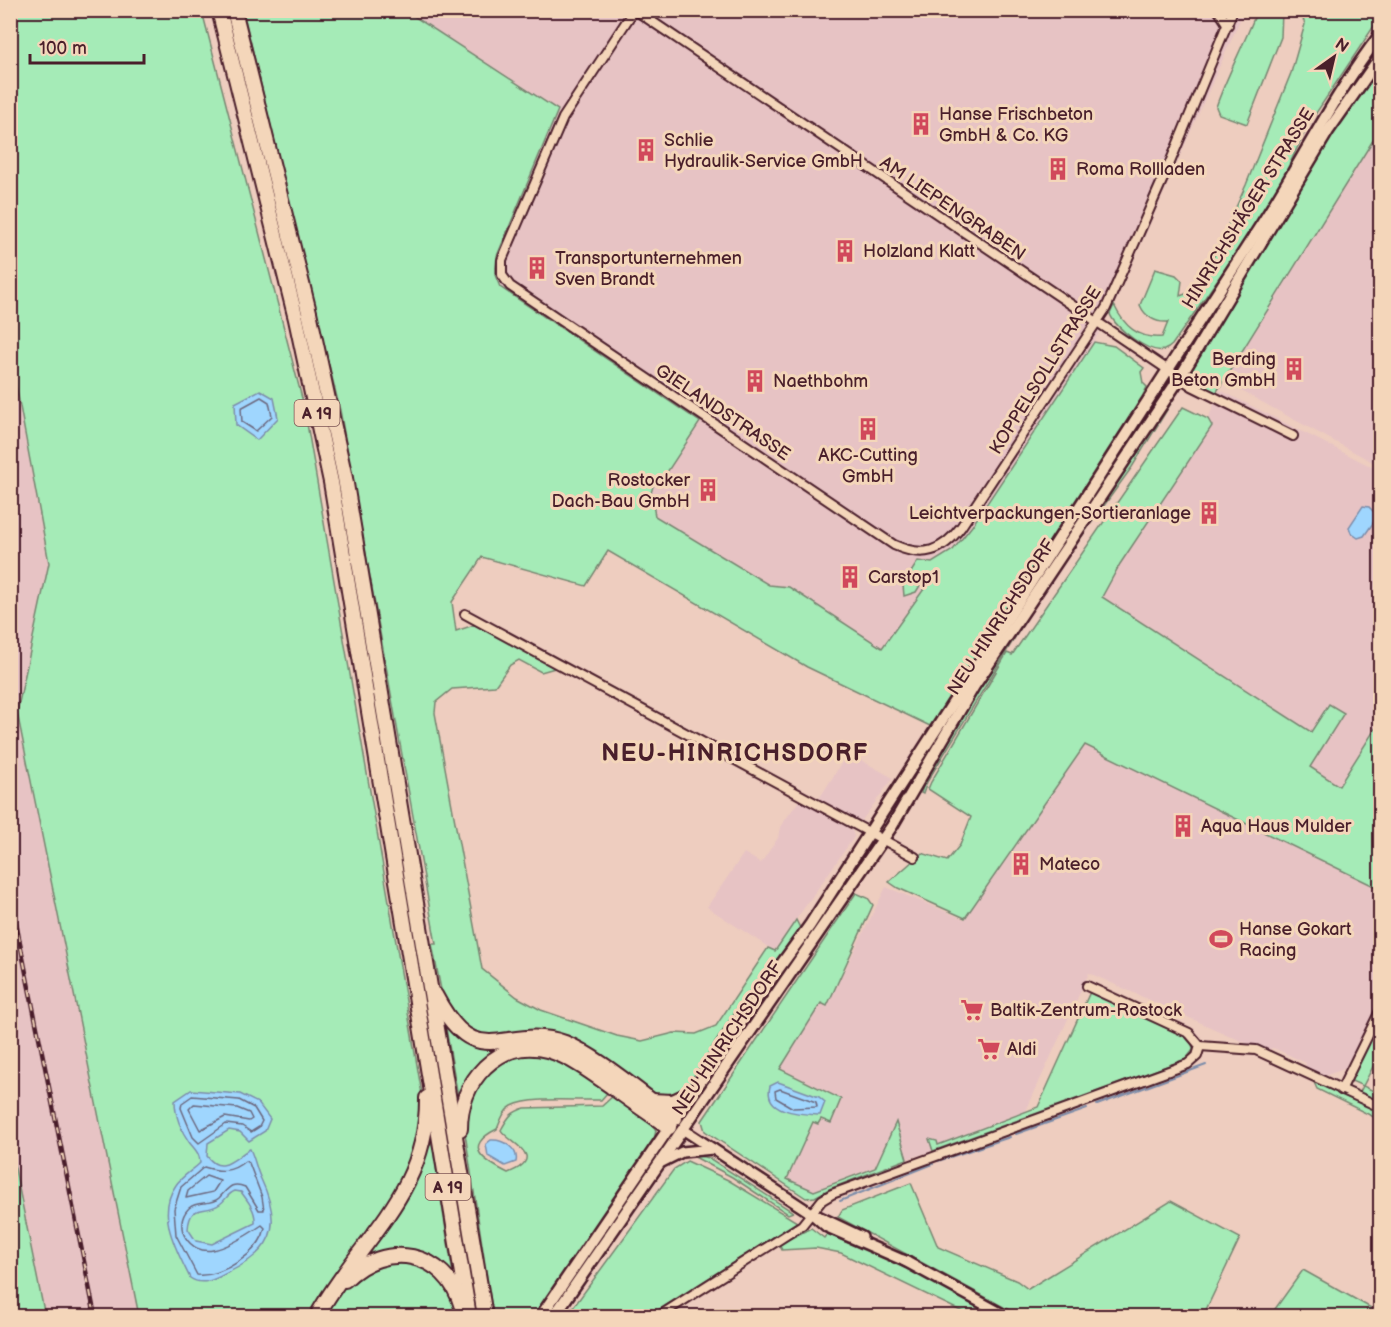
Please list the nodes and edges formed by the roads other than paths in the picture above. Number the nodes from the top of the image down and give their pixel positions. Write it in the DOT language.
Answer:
graph roads {
  1 [pos="219,10"];
  2 [pos="234,10"];
  3 [pos="634,10"];
  4 [pos="1218,10"];
  5 [pos="1233,10"];
  6 [pos="1228,25"];
  7 [pos="1380,35"];
  8 [pos="1380,57"];
  9 [pos="1268,234"];
  10 [pos="1097,322"];
  11 [pos="1166,369"];
  12 [pos="1179,379"];
  13 [pos="1293,436"];
  14 [pos="936,551"];
  15 [pos="465,614"];
  16 [pos="880,818"];
  17 [pos="870,833"];
  18 [pos="883,839"];
  19 [pos="875,850"];
  20 [pos="915,857"];
  21 [pos="430,985"];
  22 [pos="1087,986"];
  23 [pos="1380,1011"];
  24 [pos="1200,1046"];
  25 [pos="426,1057"];
  26 [pos="1341,1090"];
  27 [pos="692,1094"];
  28 [pos="646,1098"];
  29 [pos="1380,1107"];
  30 [pos="672,1123"];
  31 [pos="684,1130"];
  32 [pos="713,1149"];
  33 [pos="662,1162"];
  34 [pos="460,1167"];
  35 [pos="811,1213"];
  36 [pos="317,1316"];
  37 [pos="465,1317"];
  38 [pos="469,1317"];
  39 [pos="485,1317"];
  40 [pos="542,1317"];
  41 [pos="554,1317"];
  42 [pos="659,1317"];
  43 [pos="1006,1317"];
  1 -- 25 [label="highway, A 19"];
  2 -- 21 [label="highway, A 19"];
  3 -- 10 [label="street, AM LIEPENGRABEN"];
  3 -- 14 [label="street, GIELANDSTRASSE"];
  4 -- 6 [label="street"];
  5 -- 6 [label="street, KOPPELSOLLSTRASSE"];
  6 -- 10 [label="street, KOPPELSOLLSTRASSE"];
  7 -- 11 [label="main road, HINRICHSHÄGER STRASSE"];
  8 -- 9 [label="main road, HINRICHSHÄGER STRASSE"];
  9 -- 12 [label="main road, NEU HINRICHSDORF"];
  10 -- 11 [label="street, AM LIEPENGRABEN"];
  10 -- 14 [label="street, KOPPELSOLLSTRASSE"];
  11 -- 12 [label="street, AM LIEPENGRABEN"];
  11 -- 16 [label="main road, NEU HINRICHSDORF"];
  12 -- 13 [label="street, AM LIEPENGRABEN"];
  12 -- 18 [label="main road, NEU HINRICHSDORF"];
  15 -- 17 [label="street"];
  16 -- 17 [label="main road, NEU HINRICHSDORF"];
  16 -- 18 [label="main road"];
  17 -- 18 [label="street"];
  17 -- 19 [label="main road"];
  17 -- 27 [label="main road, NEU HINRICHSDORF"];
  18 -- 19 [label="main road, NEU HINRICHSDORF"];
  18 -- 20 [label="street"];
  19 -- 31 [label="main road, NEU HINRICHSDORF"];
  21 -- 28 [label="highway"];
  21 -- 34 [label="highway, A 19"];
  22 -- 24 [label="street"];
  23 -- 26 [label="street"];
  24 -- 26 [label="street"];
  24 -- 35 [label="street"];
  25 -- 36 [label="highway"];
  25 -- 38 [label="highway, A 19"];
  26 -- 29 [label="street"];
  27 -- 28 [label="highway"];
  27 -- 30 [label="main road, NEU HINRICHSDORF"];
  28 -- 30 [label="highway"];
  30 -- 31 [label="main road"];
  30 -- 34 [label="highway"];
  30 -- 40 [label="main road, NEU HINRICHSDORF"];
  31 -- 32 [label="street, NEU HINRICHSDORF"];
  31 -- 33 [label="main road"];
  32 -- 33 [label="street"];
  32 -- 35 [label="street, NEU HINRICHSDORF"];
  33 -- 41 [label="main road"];
  34 -- 39 [label="highway, A 19"];
  35 -- 42 [label="street"];
  35 -- 43 [label="street, NEU HINRICHSDORF"];
  36 -- 37 [label="highway"];
}
